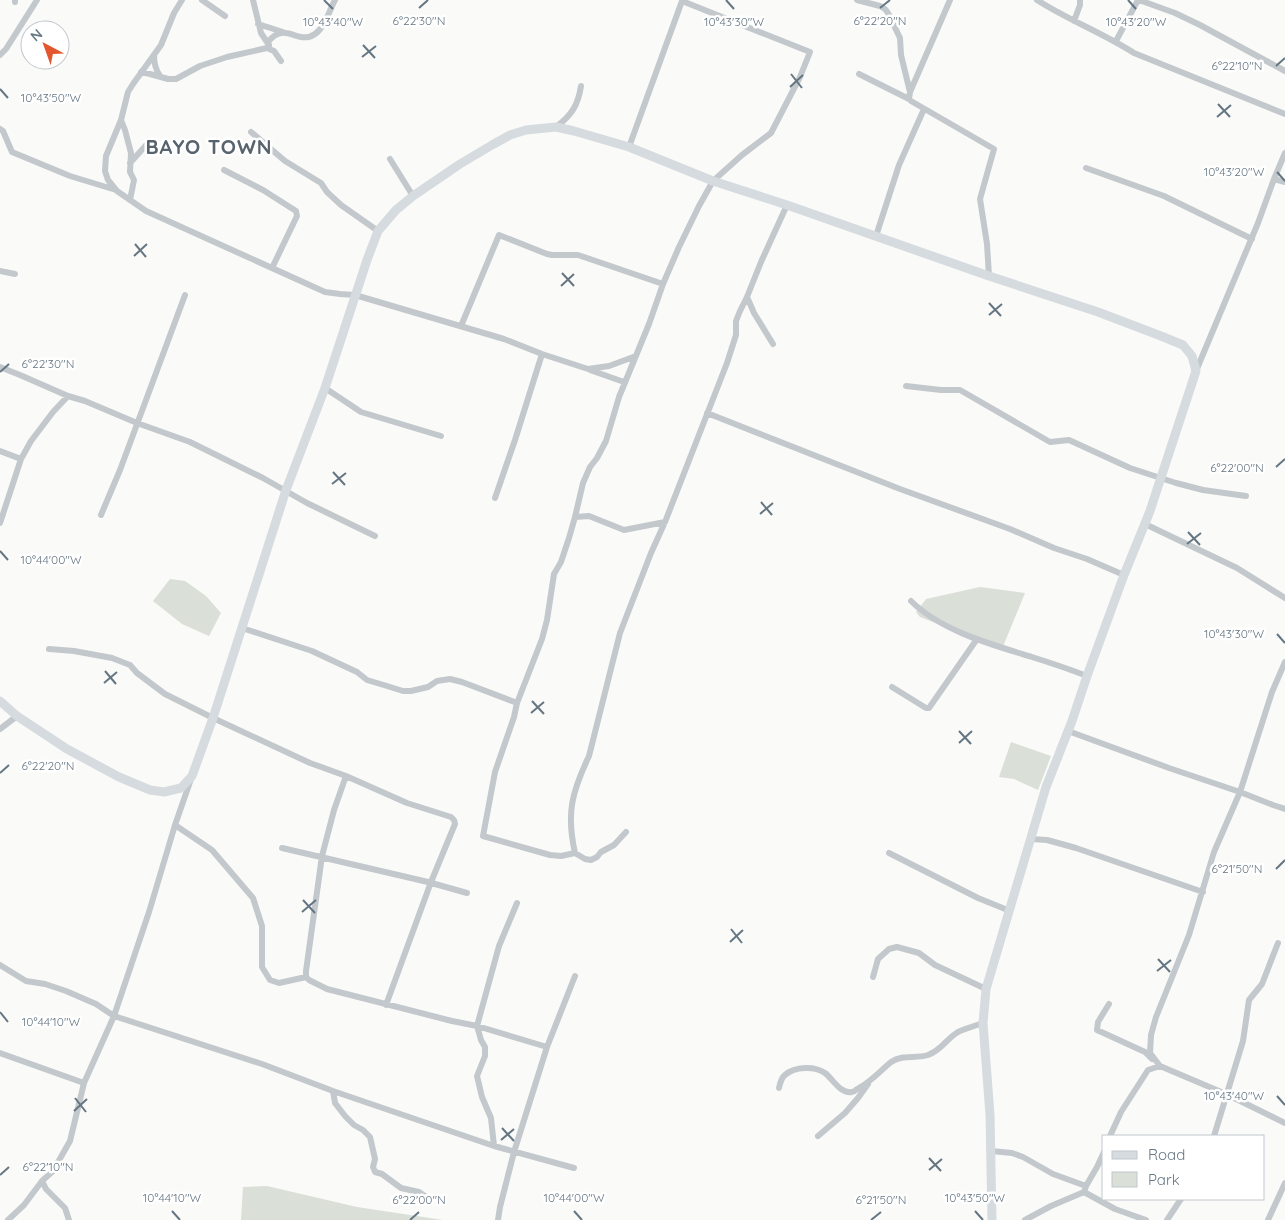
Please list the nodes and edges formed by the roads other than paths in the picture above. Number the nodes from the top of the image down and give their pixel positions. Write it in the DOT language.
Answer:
graph roads {
  1 [pos="37,0"];
  2 [pos="182,0"];
  3 [pos="202,0"];
  4 [pos="253,0"];
  5 [pos="335,0"];
  6 [pos="681,0"];
  7 [pos="857,0"];
  8 [pos="950,0"];
  9 [pos="1037,0"];
  10 [pos="1080,0"];
  11 [pos="1139,0"];
  12 [pos="225,16"];
  13 [pos="1074,21"];
  14 [pos="258,24"];
  15 [pos="285,33"];
  16 [pos="1116,41"];
  17 [pos="268,42"];
  18 [pos="274,51"];
  19 [pos="0,55"];
  20 [pos="154,55"];
  21 [pos="281,61"];
  22 [pos="1285,71"];
  23 [pos="141,72"];
  24 [pos="858,74"];
  25 [pos="160,76"];
  26 [pos="581,86"];
  27 [pos="910,95"];
  28 [pos="924,109"];
  29 [pos="1285,114"];
  30 [pos="121,120"];
  31 [pos="556,127"];
  32 [pos="0,129"];
  33 [pos="251,132"];
  34 [pos="148,143"];
  35 [pos="629,147"];
  36 [pos="1285,153"];
  37 [pos="390,159"];
  38 [pos="130,163"];
  39 [pos="1086,168"];
  40 [pos="224,170"];
  41 [pos="1274,179"];
  42 [pos="713,181"];
  43 [pos="1285,182"];
  44 [pos="117,191"];
  45 [pos="413,196"];
  46 [pos="130,200"];
  47 [pos="787,205"];
  48 [pos="378,231"];
  49 [pos="876,236"];
  50 [pos="1252,239"];
  51 [pos="272,268"];
  52 [pos="0,271"];
  53 [pos="15,274"];
  54 [pos="989,276"];
  55 [pos="663,284"];
  56 [pos="185,295"];
  57 [pos="355,295"];
  58 [pos="747,297"];
  59 [pos="461,326"];
  60 [pos="773,344"];
  61 [pos="542,354"];
  62 [pos="636,356"];
  63 [pos="0,367"];
  64 [pos="588,369"];
  65 [pos="1196,371"];
  66 [pos="624,382"];
  67 [pos="906,386"];
  68 [pos="325,388"];
  69 [pos="68,396"];
  70 [pos="707,413"];
  71 [pos="137,423"];
  72 [pos="441,436"];
  73 [pos="0,450"];
  74 [pos="21,459"];
  75 [pos="1160,478"];
  76 [pos="286,490"];
  77 [pos="1246,496"];
  78 [pos="495,498"];
  79 [pos="101,515"];
  80 [pos="576,517"];
  81 [pos="665,522"];
  82 [pos="0,523"];
  83 [pos="1145,524"];
  84 [pos="375,536"];
  85 [pos="1124,575"];
  86 [pos="1285,598"];
  87 [pos="911,601"];
  88 [pos="242,628"];
  89 [pos="977,639"];
  90 [pos="49,649"];
  91 [pos="1285,662"];
  92 [pos="1087,676"];
  93 [pos="892,687"];
  94 [pos="0,701"];
  95 [pos="517,703"];
  96 [pos="17,716"];
  97 [pos="212,718"];
  98 [pos="0,728"];
  99 [pos="1068,731"];
  100 [pos="192,776"];
  101 [pos="346,776"];
  102 [pos="1240,792"];
  103 [pos="1285,809"];
  104 [pos="175,825"];
  105 [pos="626,832"];
  106 [pos="1031,839"];
  107 [pos="282,848"];
  108 [pos="575,853"];
  109 [pos="889,853"];
  110 [pos="322,856"];
  111 [pos="431,882"];
  112 [pos="1203,892"];
  113 [pos="467,893"];
  114 [pos="517,903"];
  115 [pos="1010,911"];
  116 [pos="1278,942"];
  117 [pos="0,965"];
  118 [pos="306,976"];
  119 [pos="575,976"];
  120 [pos="873,978"];
  121 [pos="986,989"];
  122 [pos="1109,1004"];
  123 [pos="386,1005"];
  124 [pos="114,1016"];
  125 [pos="983,1023"];
  126 [pos="478,1026"];
  127 [pos="547,1047"];
  128 [pos="0,1053"];
  129 [pos="1160,1066"];
  130 [pos="84,1083"];
  131 [pos="868,1083"];
  132 [pos="779,1088"];
  133 [pos="334,1092"];
  134 [pos="1226,1094"];
  135 [pos="1285,1123"];
  136 [pos="1110,1135"];
  137 [pos="1214,1135"];
  138 [pos="818,1136"];
  139 [pos="494,1146"];
  140 [pos="514,1152"];
  141 [pos="991,1152"];
  142 [pos="1102,1156"];
  143 [pos="574,1168"];
  144 [pos="42,1181"];
  145 [pos="1285,1183"];
  146 [pos="1085,1189"];
  147 [pos="429,1199"];
  148 [pos="1180,1200"];
  149 [pos="8,1220"];
  150 [pos="69,1220"];
  151 [pos="498,1220"];
  152 [pos="992,1220"];
  153 [pos="1025,1220"];
  154 [pos="1146,1220"];
  155 [pos="1167,1220"];
  156 [pos="1268,1220"];
  1 -- 19 [label="street"];
  2 -- 20 [label="street"];
  3 -- 12 [label="street"];
  4 -- 14 [label="street"];
  5 -- 15 [label="street"];
  6 -- 35 [label="street"];
  6 -- 42 [label="street"];
  7 -- 27 [label="street"];
  8 -- 27 [label="street"];
  9 -- 13 [label="street"];
  10 -- 13 [label="street"];
  11 -- 16 [label="street"];
  11 -- 22 [label="street"];
  13 -- 16 [label="street"];
  14 -- 15 [label="street"];
  14 -- 17 [label="street"];
  15 -- 17 [label="street"];
  16 -- 29 [label="street"];
  17 -- 18 [label="street"];
  18 -- 21 [label="street"];
  18 -- 25 [label="street"];
  20 -- 23 [label="street"];
  20 -- 25 [label="street"];
  23 -- 25 [label="street"];
  23 -- 30 [label="street"];
  24 -- 27 [label="street"];
  26 -- 31 [label="street"];
  27 -- 28 [label="street"];
  28 -- 49 [label="street"];
  28 -- 54 [label="street"];
  30 -- 38 [label="street"];
  30 -- 44 [label="street"];
  31 -- 35 [label="main road"];
  31 -- 45 [label="main road"];
  32 -- 44 [label="street"];
  33 -- 48 [label="street"];
  34 -- 38 [label="street"];
  35 -- 42 [label="main road"];
  36 -- 41 [label="street"];
  37 -- 45 [label="street"];
  38 -- 46 [label="street"];
  39 -- 50 [label="street"];
  40 -- 51 [label="street"];
  41 -- 43 [label="street"];
  41 -- 50 [label="street"];
  42 -- 47 [label="main road"];
  42 -- 55 [label="street"];
  44 -- 46 [label="street"];
  45 -- 48 [label="main road"];
  46 -- 51 [label="street"];
  47 -- 49 [label="main road"];
  47 -- 58 [label="street"];
  48 -- 57 [label="main road"];
  49 -- 54 [label="main road"];
  50 -- 65 [label="street"];
  51 -- 57 [label="street"];
  52 -- 53 [label="street"];
  54 -- 65 [label="main road"];
  55 -- 59 [label="street"];
  55 -- 62 [label="street"];
  56 -- 71 [label="street"];
  57 -- 59 [label="street"];
  57 -- 68 [label="main road"];
  58 -- 60 [label="street"];
  58 -- 70 [label="street"];
  59 -- 61 [label="street"];
  61 -- 64 [label="street"];
  61 -- 78 [label="street"];
  62 -- 64 [label="street"];
  62 -- 66 [label="street"];
  63 -- 69 [label="street"];
  64 -- 66 [label="street"];
  65 -- 75 [label="main road"];
  66 -- 80 [label="street"];
  67 -- 75 [label="street"];
  68 -- 72 [label="street"];
  68 -- 76 [label="main road"];
  69 -- 71 [label="street"];
  69 -- 74 [label="street"];
  70 -- 81 [label="street"];
  70 -- 85 [label="street"];
  71 -- 76 [label="street"];
  71 -- 79 [label="street"];
  73 -- 74 [label="street"];
  74 -- 82 [label="street"];
  75 -- 77 [label="street"];
  75 -- 83 [label="main road"];
  76 -- 84 [label="street"];
  76 -- 88 [label="main road"];
  80 -- 81 [label="street"];
  80 -- 95 [label="street"];
  81 -- 108 [label="street"];
  83 -- 85 [label="main road"];
  83 -- 86 [label="street"];
  85 -- 92 [label="main road"];
  87 -- 89 [label="street"];
  88 -- 95 [label="street"];
  88 -- 97 [label="main road"];
  89 -- 92 [label="street"];
  89 -- 93 [label="street"];
  90 -- 97 [label="street"];
  91 -- 102 [label="street"];
  92 -- 99 [label="main road"];
  94 -- 96 [label="main road"];
  95 -- 108 [label="street"];
  96 -- 98 [label="street"];
  96 -- 100 [label="main road"];
  97 -- 100 [label="main road"];
  97 -- 101 [label="street"];
  99 -- 102 [label="street"];
  99 -- 106 [label="main road"];
  100 -- 104 [label="street"];
  101 -- 110 [label="street"];
  101 -- 111 [label="street"];
  102 -- 103 [label="street"];
  102 -- 112 [label="street"];
  104 -- 118 [label="street"];
  104 -- 124 [label="street"];
  105 -- 108 [label="street"];
  106 -- 112 [label="street"];
  106 -- 115 [label="main road"];
  107 -- 110 [label="street"];
  109 -- 115 [label="street"];
  110 -- 111 [label="street"];
  110 -- 118 [label="street"];
  111 -- 113 [label="street"];
  111 -- 123 [label="street"];
  112 -- 129 [label="street"];
  114 -- 126 [label="street"];
  115 -- 121 [label="main road"];
  116 -- 134 [label="street"];
  117 -- 124 [label="street"];
  118 -- 123 [label="street"];
  119 -- 127 [label="street"];
  120 -- 121 [label="street"];
  121 -- 125 [label="main road"];
  122 -- 129 [label="street"];
  123 -- 126 [label="street"];
  124 -- 130 [label="street"];
  124 -- 133 [label="street"];
  125 -- 131 [label="street"];
  125 -- 141 [label="main road"];
  126 -- 127 [label="street"];
  126 -- 139 [label="street"];
  127 -- 140 [label="street"];
  128 -- 130 [label="street"];
  129 -- 134 [label="street"];
  129 -- 136 [label="street"];
  130 -- 144 [label="street"];
  131 -- 132 [label="street"];
  131 -- 138 [label="street"];
  133 -- 139 [label="street"];
  133 -- 147 [label="street"];
  134 -- 135 [label="street"];
  134 -- 137 [label="street"];
  139 -- 140 [label="street"];
  140 -- 143 [label="street"];
  140 -- 151 [label="street"];
  141 -- 146 [label="street"];
  141 -- 152 [label="main road"];
  142 -- 146 [label="street"];
  144 -- 149 [label="street"];
  144 -- 150 [label="street"];
  145 -- 156 [label="street"];
  146 -- 153 [label="street"];
  146 -- 154 [label="street"];
  148 -- 155 [label="street"];
}
